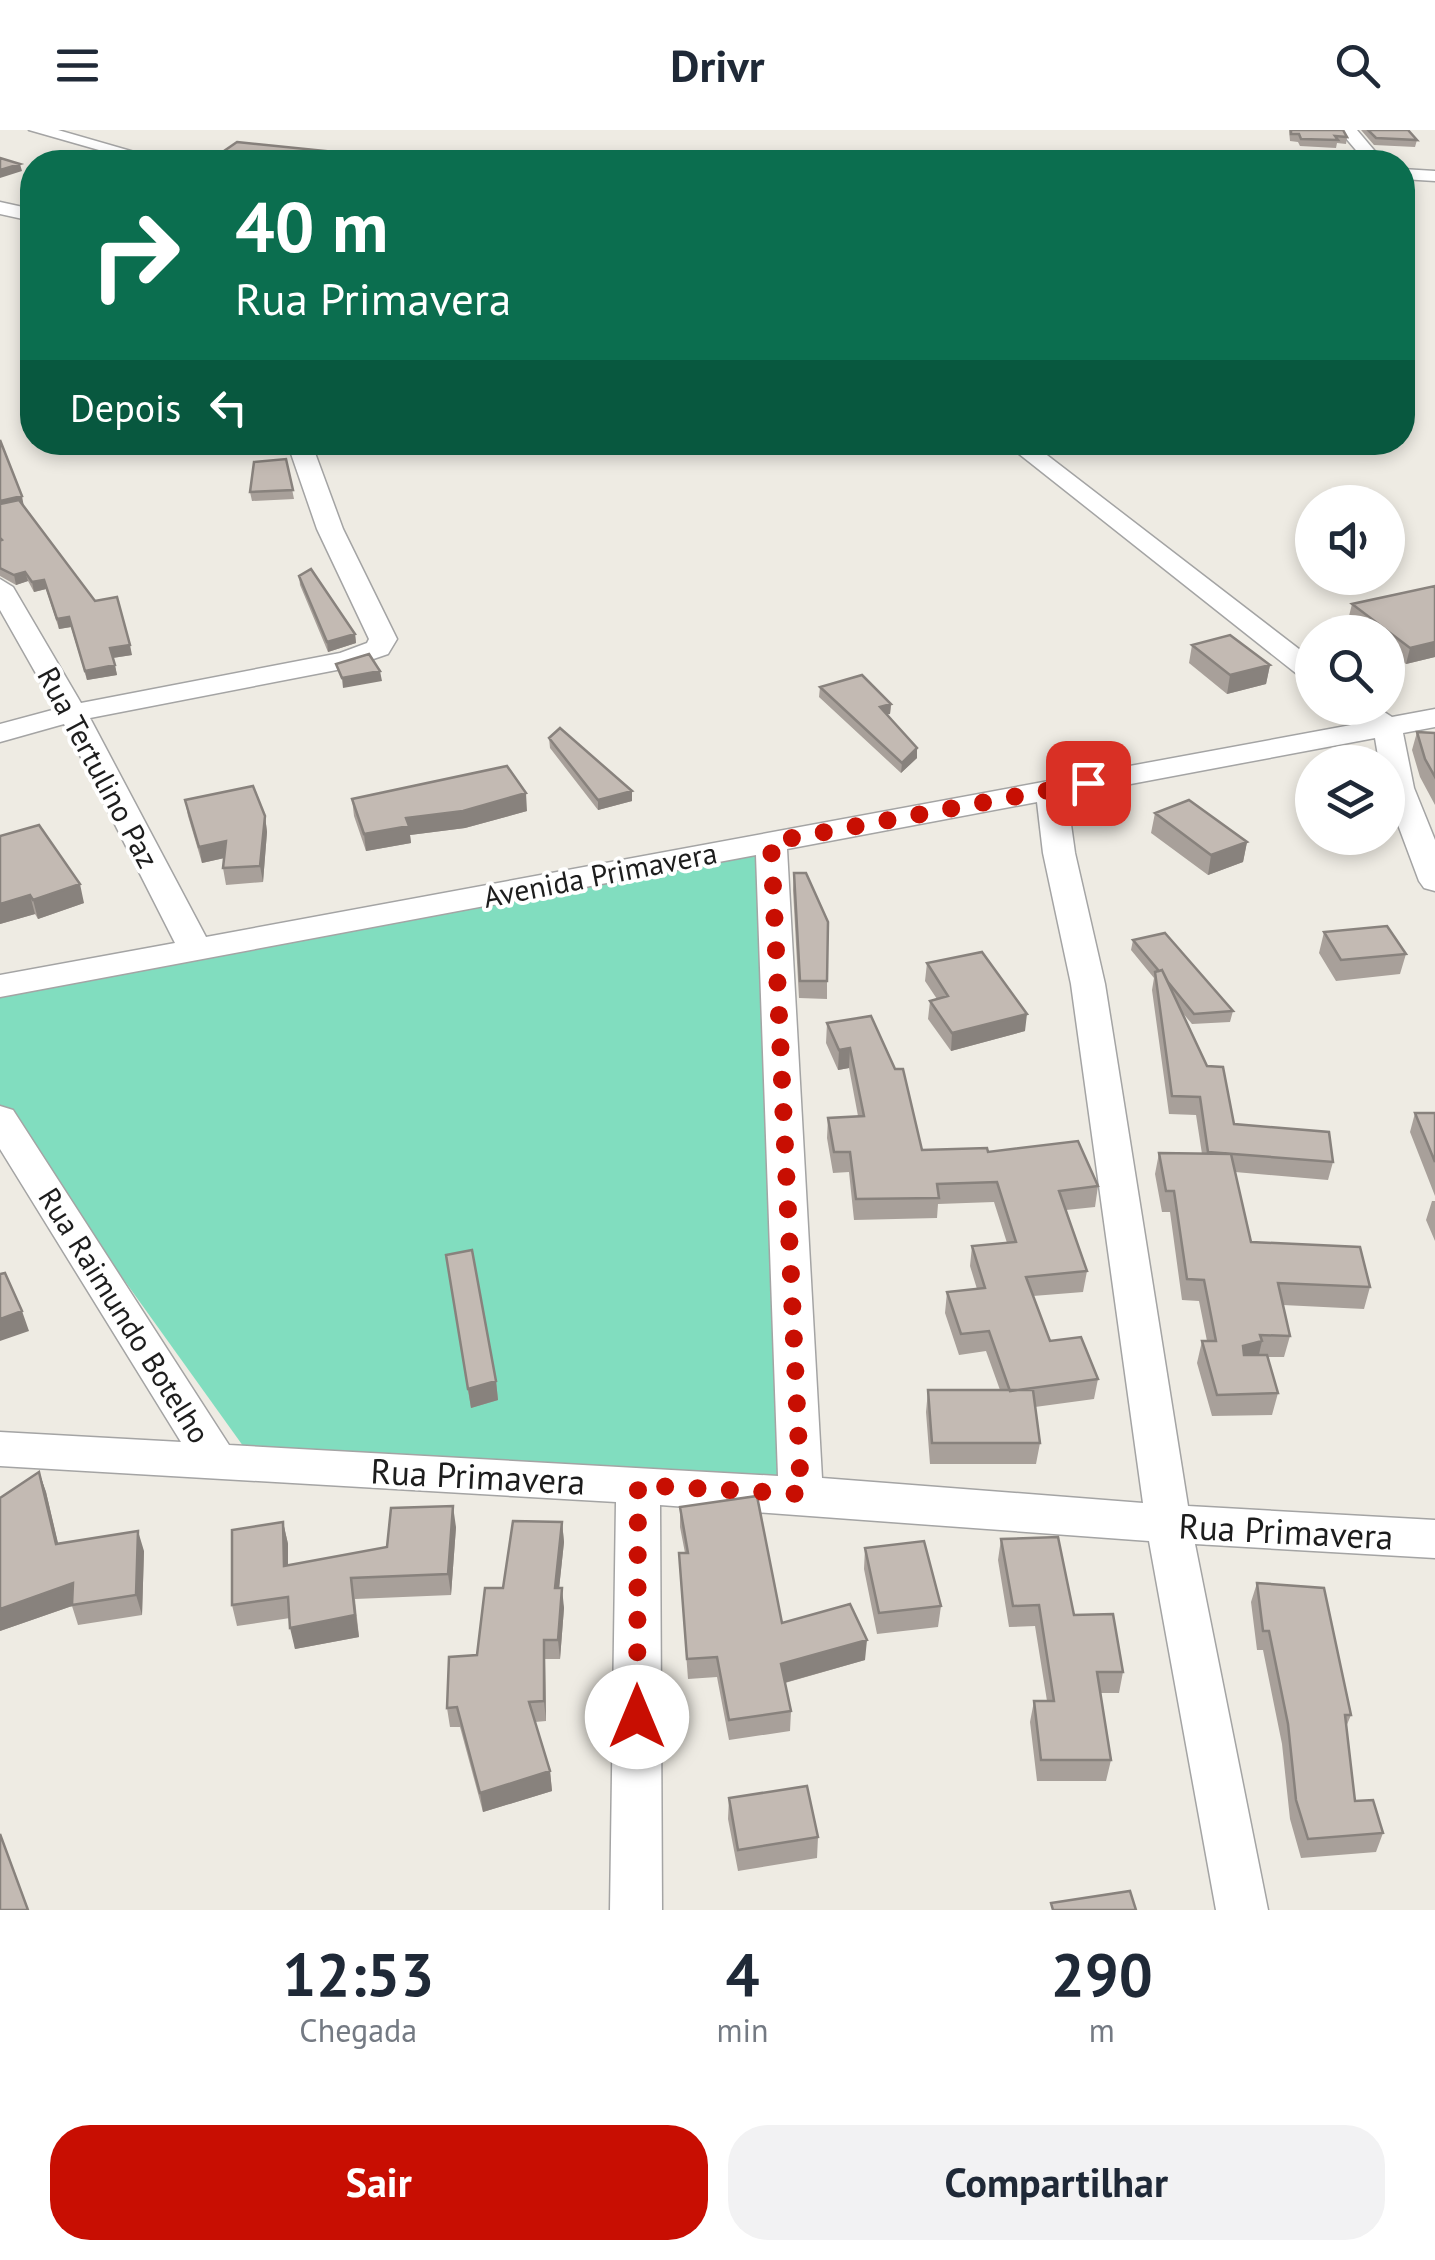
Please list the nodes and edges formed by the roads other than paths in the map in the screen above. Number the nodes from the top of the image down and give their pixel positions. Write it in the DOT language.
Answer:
graph roads {
  1 [pos="38,130"];
  2 [pos="1348,130"];
  3 [pos="114,150"];
  4 [pos="1365,150"];
  5 [pos="304,455"];
  6 [pos="1032,455"];
  7 [pos="0,587"];
  8 [pos="1295,659"];
  9 [pos="74,713"];
  10 [pos="1435,718"];
  11 [pos="1383,725"];
  12 [pos="1386,727"];
  13 [pos="0,733"];
  14 [pos="1051,790"];
  15 [pos="771,842"];
  16 [pos="1435,881"];
  17 [pos="195,949"];
  18 [pos="0,986"];
  19 [pos="0,1118"];
  20 [pos="0,1449"];
  21 [pos="218,1462"];
  22 [pos="638,1485"];
  23 [pos="801,1494"];
  24 [pos="1168,1524"];
  25 [pos="1435,1539"];
  26 [pos="636,1910"];
  27 [pos="1242,1910"];
  1 -- 3 [label="street"];
  2 -- 4 [label="street"];
  5 -- 9 [label="street"];
  6 -- 8 [label="street"];
  7 -- 9 [label="street, Rua Tertulino Paz"];
  9 -- 13 [label="street"];
  9 -- 17 [label="street, Rua Tertulino Paz"];
  10 -- 12 [label="street, Avenida Primavera"];
  11 -- 12 [label="street"];
  12 -- 14 [label="street, Avenida Primavera"];
  12 -- 16 [label="street"];
  14 -- 15 [label="street, Avenida Primavera"];
  14 -- 24 [label="street"];
  15 -- 17 [label="street, Avenida Primavera"];
  15 -- 23 [label="street"];
  17 -- 18 [label="street, Avenida Primavera"];
  19 -- 21 [label="street, Rua Raimundo Botelho"];
  20 -- 21 [label="street, Rua Primavera"];
  21 -- 22 [label="street, Rua Primavera"];
  22 -- 23 [label="street, Rua Primavera"];
  22 -- 26 [label="street"];
  23 -- 24 [label="street, Rua Primavera"];
  24 -- 25 [label="street, Rua Primavera"];
  24 -- 27 [label="street"];
}
